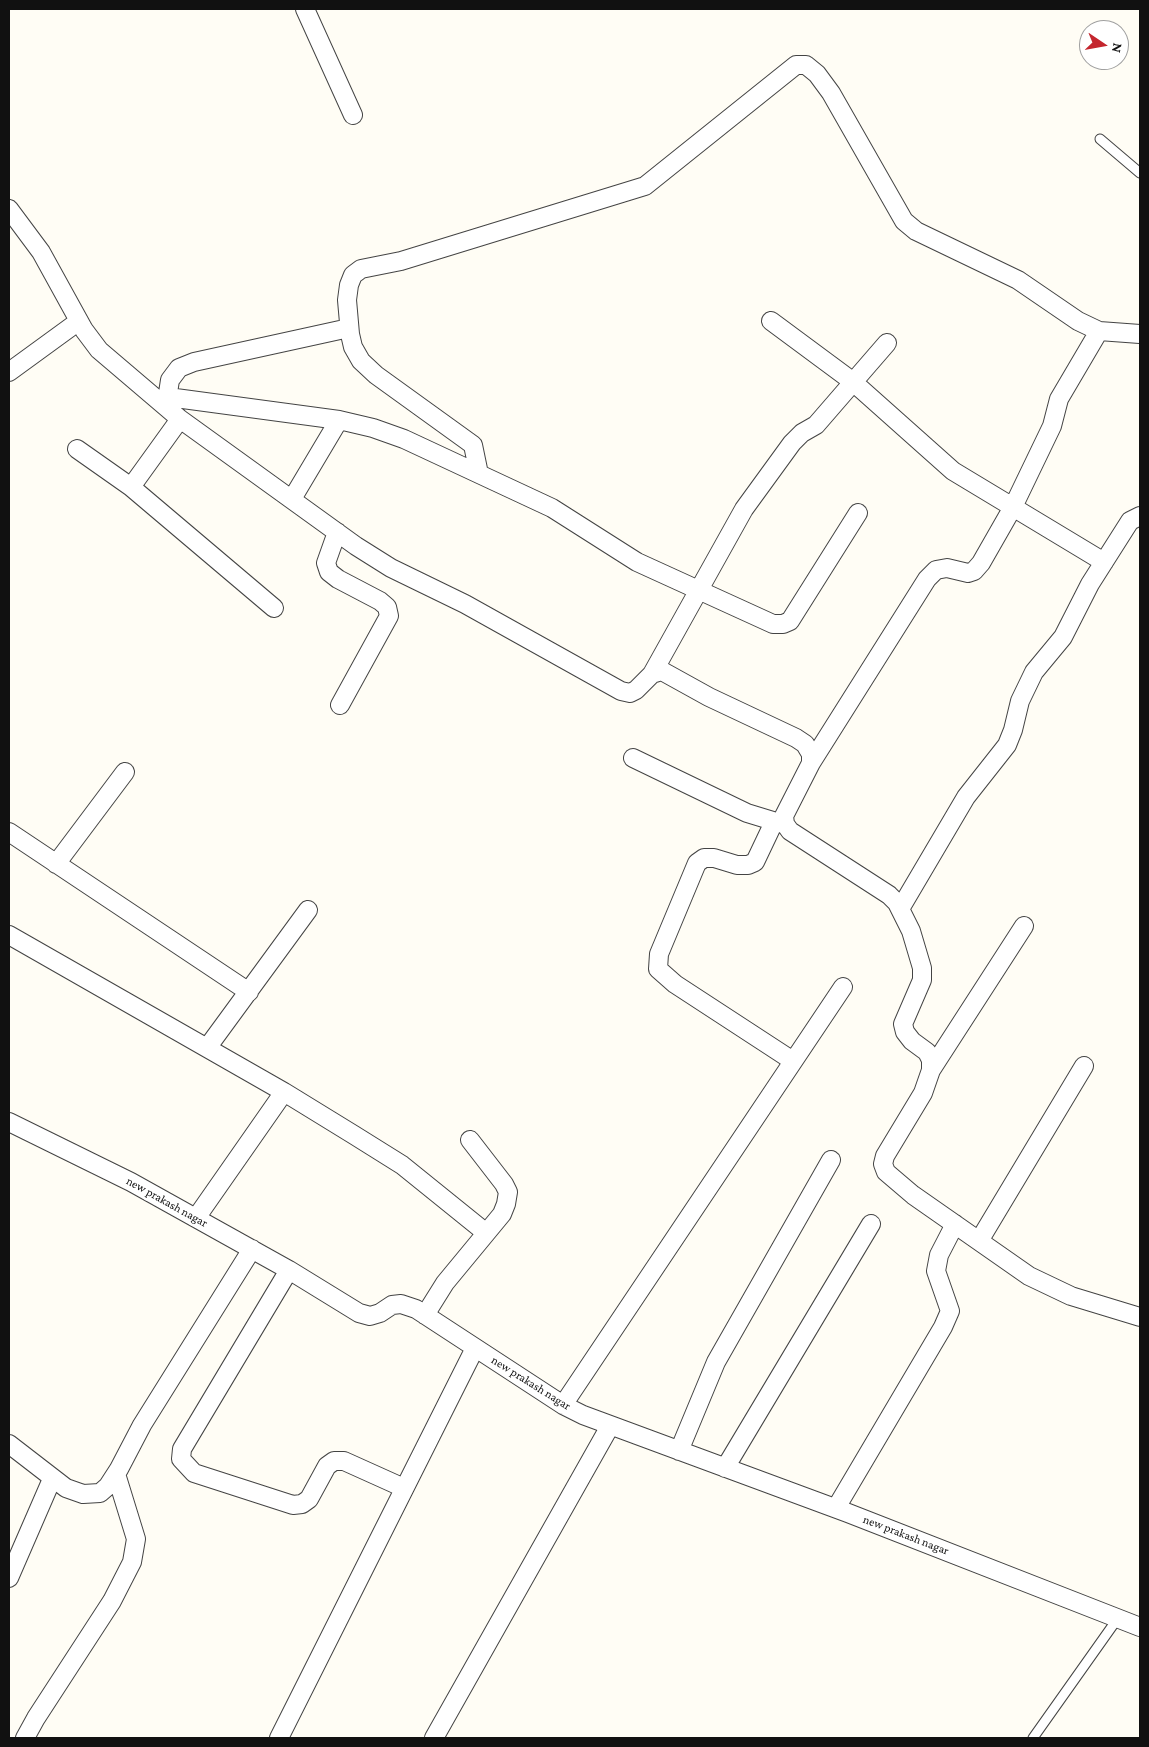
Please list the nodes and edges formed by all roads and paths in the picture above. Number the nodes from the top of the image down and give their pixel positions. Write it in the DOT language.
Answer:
graph roads {
  1 [pos="305,9"];
  2 [pos="353,114"];
  3 [pos="1100,139"];
  4 [pos="1140,173"];
  5 [pos="9,209"];
  6 [pos="79,321"];
  7 [pos="771,321"];
  8 [pos="349,328"];
  9 [pos="1099,331"];
  10 [pos="1140,334"];
  11 [pos="887,343"];
  12 [pos="9,372"];
  13 [pos="852,381"];
  14 [pos="171,408"];
  15 [pos="339,420"];
  16 [pos="77,449"];
  17 [pos="479,474"];
  18 [pos="131,487"];
  19 [pos="292,500"];
  20 [pos="1013,507"];
  21 [pos="858,513"];
  22 [pos="1140,516"];
  23 [pos="337,532"];
  24 [pos="1104,562"];
  25 [pos="698,589"];
  26 [pos="274,608"];
  27 [pos="652,674"];
  28 [pos="340,705"];
  29 [pos="633,758"];
  30 [pos="811,763"];
  31 [pos="125,772"];
  32 [pos="779,823"];
  33 [pos="9,832"];
  34 [pos="56,864"];
  35 [pos="308,910"];
  36 [pos="900,910"];
  37 [pos="1024,926"];
  38 [pos="9,935"];
  39 [pos="843,987"];
  40 [pos="249,992"];
  41 [pos="207,1048"];
  42 [pos="793,1061"];
  43 [pos="1084,1066"];
  44 [pos="931,1070"];
  45 [pos="284,1092"];
  46 [pos="9,1122"];
  47 [pos="470,1140"];
  48 [pos="831,1160"];
  49 [pos="196,1218"];
  50 [pos="871,1224"];
  51 [pos="955,1224"];
  52 [pos="485,1232"];
  53 [pos="979,1241"];
  54 [pos="252,1249"];
  55 [pos="289,1270"];
  56 [pos="425,1315"];
  57 [pos="1140,1317"];
  58 [pos="475,1348"];
  59 [pos="563,1405"];
  60 [pos="610,1426"];
  61 [pos="9,1444"];
  62 [pos="679,1451"];
  63 [pos="725,1468"];
  64 [pos="116,1474"];
  65 [pos="52,1479"];
  66 [pos="404,1488"];
  67 [pos="836,1508"];
  68 [pos="9,1578"];
  69 [pos="1118,1618"];
  70 [pos="1140,1627"];
  71 [pos="26,1738"];
  72 [pos="279,1738"];
  73 [pos="434,1738"];
  74 [pos="1033,1738"];
  1 -- 2 [label="street"];
  3 -- 4 [label="lane"];
  5 -- 6 [label="street"];
  6 -- 12 [label="street"];
  6 -- 14 [label="street"];
  7 -- 13 [label="street"];
  8 -- 9 [label="street"];
  8 -- 14 [label="street"];
  8 -- 17 [label="street"];
  9 -- 10 [label="street"];
  9 -- 20 [label="street"];
  11 -- 13 [label="street"];
  13 -- 20 [label="street"];
  13 -- 25 [label="street"];
  14 -- 15 [label="street"];
  14 -- 18 [label="street"];
  14 -- 19 [label="street"];
  15 -- 17 [label="street"];
  15 -- 19 [label="street"];
  16 -- 18 [label="street"];
  17 -- 25 [label="street"];
  18 -- 26 [label="street"];
  19 -- 23 [label="street"];
  20 -- 24 [label="street"];
  20 -- 30 [label="street"];
  21 -- 25 [label="street"];
  22 -- 24 [label="street"];
  23 -- 27 [label="street"];
  23 -- 28 [label="street"];
  24 -- 36 [label="street"];
  25 -- 27 [label="street"];
  27 -- 30 [label="street"];
  29 -- 32 [label="street"];
  30 -- 32 [label="street"];
  31 -- 34 [label="street"];
  32 -- 36 [label="street"];
  32 -- 42 [label="street"];
  33 -- 34 [label="street"];
  34 -- 40 [label="street"];
  35 -- 40 [label="street"];
  36 -- 44 [label="street"];
  37 -- 44 [label="street"];
  38 -- 41 [label="street"];
  39 -- 42 [label="street"];
  40 -- 41 [label="street"];
  41 -- 45 [label="street"];
  42 -- 59 [label="street"];
  43 -- 53 [label="street"];
  44 -- 51 [label="street"];
  45 -- 49 [label="street"];
  45 -- 52 [label="street"];
  46 -- 49 [label="street, new prakash nagar"];
  47 -- 52 [label="street"];
  48 -- 62 [label="street"];
  49 -- 54 [label="street, new prakash nagar"];
  50 -- 63 [label="street"];
  51 -- 53 [label="street"];
  51 -- 67 [label="street"];
  52 -- 56 [label="street"];
  53 -- 57 [label="street"];
  54 -- 55 [label="street, new prakash nagar"];
  54 -- 64 [label="street"];
  55 -- 56 [label="street, new prakash nagar"];
  55 -- 66 [label="street"];
  56 -- 58 [label="street, new prakash nagar"];
  58 -- 59 [label="street, new prakash nagar"];
  58 -- 66 [label="street"];
  59 -- 60 [label="street, new prakash nagar"];
  60 -- 62 [label="street, new prakash nagar"];
  60 -- 73 [label="street"];
  61 -- 65 [label="street"];
  62 -- 63 [label="street, new prakash nagar"];
  63 -- 67 [label="street, new prakash nagar"];
  64 -- 65 [label="street"];
  64 -- 71 [label="street"];
  65 -- 68 [label="street"];
  66 -- 72 [label="street"];
  67 -- 69 [label="street, new prakash nagar"];
  69 -- 70 [label="street, new prakash nagar"];
  69 -- 74 [label="lane"];
}
